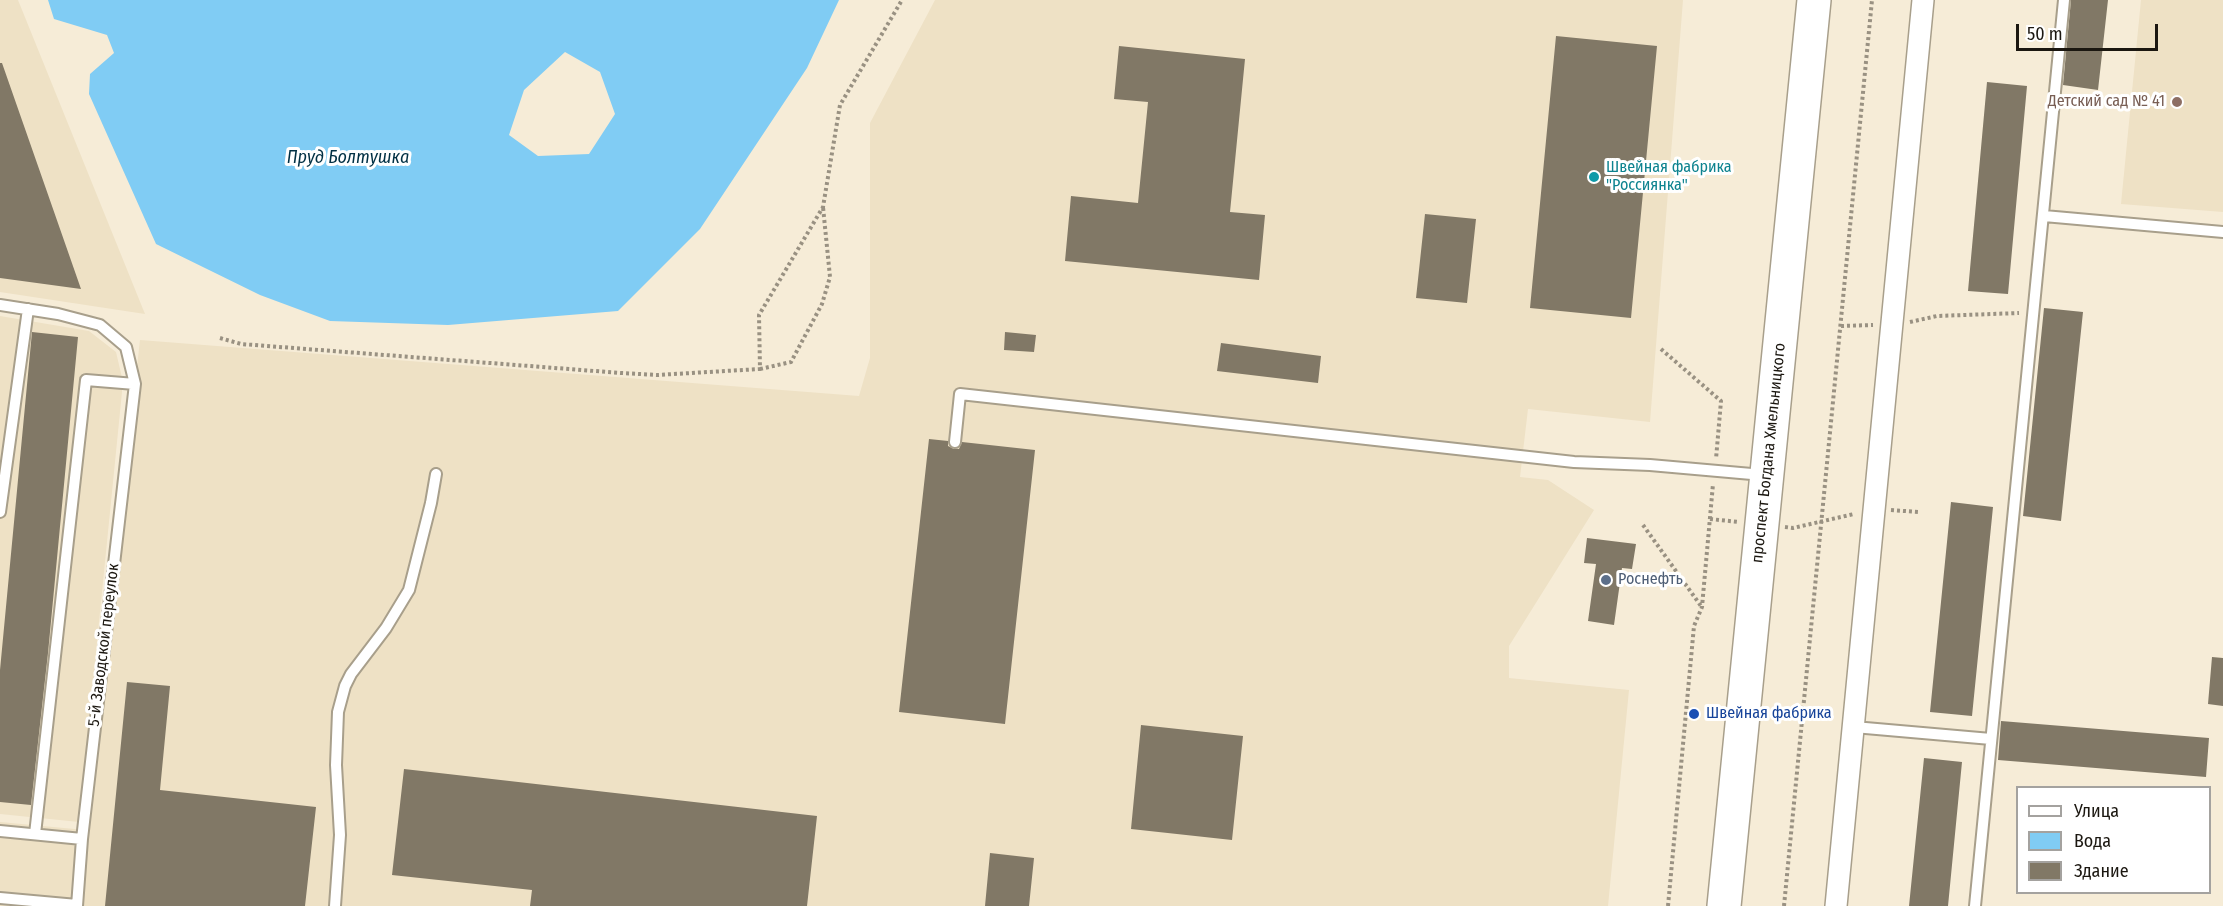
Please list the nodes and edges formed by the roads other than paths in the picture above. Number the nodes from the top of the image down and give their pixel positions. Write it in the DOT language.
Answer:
graph roads {
  1 [pos="1814,0"];
  2 [pos="1923,0"];
  3 [pos="2064,0"];
  4 [pos="2044,216"];
  5 [pos="2223,232"];
  6 [pos="0,305"];
  7 [pos="28,309"];
  8 [pos="135,384"];
  9 [pos="955,442"];
  10 [pos="436,474"];
  11 [pos="1767,475"];
  12 [pos="0,512"];
  13 [pos="1854,727"];
  14 [pos="1991,740"];
  15 [pos="0,831"];
  16 [pos="35,834"];
  17 [pos="82,839"];
  18 [pos="0,898"];
  19 [pos="77,906"];
  20 [pos="335,906"];
  21 [pos="1724,906"];
  22 [pos="1836,906"];
  23 [pos="1974,906"];
  1 -- 11 [label="main road, проспект Богдана Хмельницкого"];
  2 -- 13 [label="street"];
  3 -- 4 [label="lane"];
  4 -- 5 [label="lane"];
  4 -- 14 [label="lane"];
  6 -- 7 [label="lane, 5-й Заводской переулок"];
  7 -- 8 [label="lane, 5-й Заводской переулок"];
  7 -- 12 [label="lane"];
  8 -- 16 [label="lane"];
  8 -- 17 [label="lane, 5-й Заводской переулок"];
  9 -- 11 [label="lane"];
  10 -- 20 [label="lane"];
  11 -- 21 [label="main road, проспект Богдана Хмельницкого"];
  13 -- 14 [label="lane"];
  13 -- 22 [label="street"];
  14 -- 23 [label="lane"];
  15 -- 16 [label="lane"];
  16 -- 17 [label="lane"];
  17 -- 19 [label="lane, 5-й Заводской переулок"];
  18 -- 19 [label="lane"];
}
